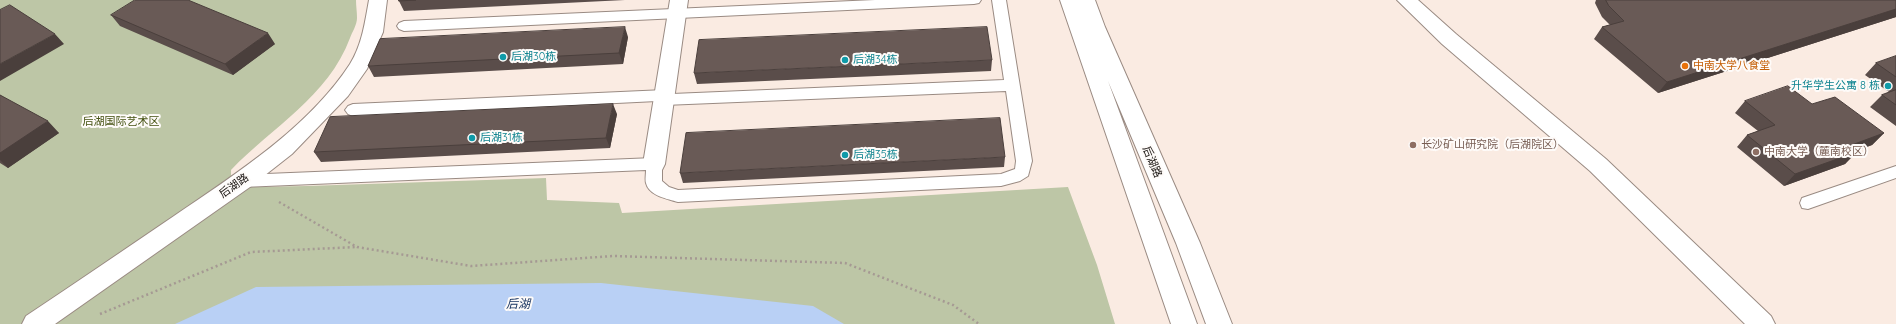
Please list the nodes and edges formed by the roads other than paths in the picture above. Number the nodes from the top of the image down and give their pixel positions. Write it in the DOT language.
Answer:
graph roads {
  1 [pos="378,0"];
  2 [pos="974,0"];
  3 [pos="999,0"];
  4 [pos="1069,0"];
  5 [pos="1086,0"];
  6 [pos="1406,0"];
  7 [pos="679,6"];
  8 [pos="404,26"];
  9 [pos="1013,85"];
  10 [pos="665,98"];
  11 [pos="354,110"];
  12 [pos="654,164"];
  13 [pos="1896,172"];
  14 [pos="242,181"];
  15 [pos="1808,203"];
  16 [pos="35,324"];
  17 [pos="1184,324"];
  18 [pos="1219,324"];
  19 [pos="1762,324"];
  1 -- 14 [label="street, 后湖路"];
  2 -- 7 [label="lane"];
  3 -- 9 [label="lane"];
  4 -- 17 [label="street"];
  5 -- 18 [label="street, 后湖路"];
  6 -- 19 [label="street"];
  7 -- 8 [label="lane"];
  7 -- 10 [label="street"];
  9 -- 10 [label="lane"];
  9 -- 12 [label="lane"];
  10 -- 11 [label="lane"];
  10 -- 12 [label="street"];
  12 -- 14 [label="lane"];
  13 -- 15 [label="lane"];
  14 -- 16 [label="street, 后湖路"];
}
